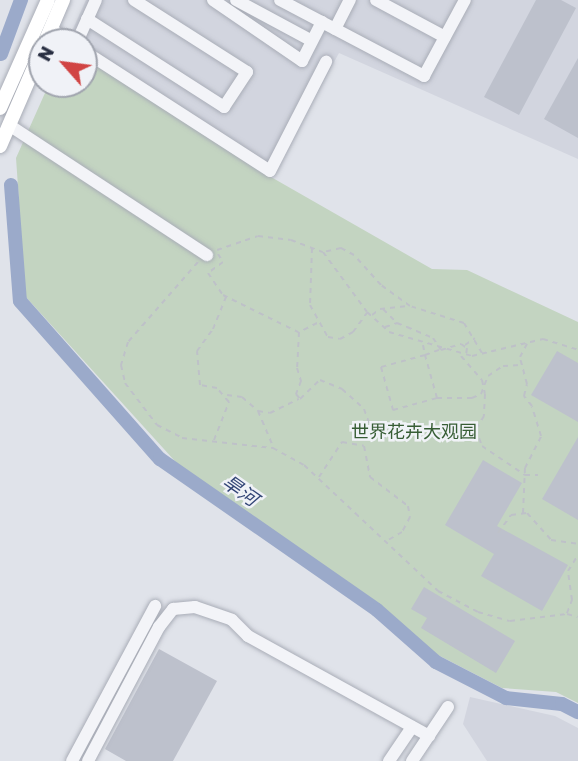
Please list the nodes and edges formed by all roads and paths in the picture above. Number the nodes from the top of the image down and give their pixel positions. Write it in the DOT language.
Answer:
graph roads {
  1 [pos="48,0"];
  2 [pos="63,0"];
  3 [pos="96,0"];
  4 [pos="134,0"];
  5 [pos="213,0"];
  6 [pos="280,0"];
  7 [pos="350,0"];
  8 [pos="376,0"];
  9 [pos="463,0"];
  10 [pos="233,3"];
  11 [pos="87,19"];
  12 [pos="322,22"];
  13 [pos="51,28"];
  14 [pos="83,28"];
  15 [pos="335,29"];
  16 [pos="445,37"];
  17 [pos="312,41"];
  18 [pos="98,60"];
  19 [pos="326,62"];
  20 [pos="28,81"];
  21 [pos="0,108"];
  22 [pos="9,125"];
  23 [pos="0,146"];
  24 [pos="312,247"];
  25 [pos="323,252"];
  26 [pos="212,253"];
  27 [pos="226,296"];
  28 [pos="410,306"];
  29 [pos="383,308"];
  30 [pos="368,312"];
  31 [pos="371,316"];
  32 [pos="317,323"];
  33 [pos="397,323"];
  34 [pos="384,327"];
  35 [pos="299,332"];
  36 [pos="475,338"];
  37 [pos="529,342"];
  38 [pos="423,344"];
  39 [pos="464,345"];
  40 [pos="441,350"];
  41 [pos="578,350"];
  42 [pos="482,353"];
  43 [pos="425,355"];
  44 [pos="460,355"];
  45 [pos="466,355"];
  46 [pos="520,365"];
  47 [pos="484,387"];
  48 [pos="226,395"];
  49 [pos="437,398"];
  50 [pos="300,399"];
  51 [pos="258,411"];
  52 [pos="476,429"];
  53 [pos="372,431"];
  54 [pos="214,440"];
  55 [pos="357,442"];
  56 [pos="273,448"];
  57 [pos="525,475"];
  58 [pos="538,475"];
  59 [pos="319,478"];
  60 [pos="523,513"];
  61 [pos="498,533"];
  62 [pos="388,540"];
  63 [pos="578,544"];
  64 [pos="578,555"];
  65 [pos="155,606"];
  66 [pos="567,614"];
  67 [pos="578,617"];
  68 [pos="448,707"];
  69 [pos="412,727"];
  70 [pos="429,736"];
  71 [pos="72,761"];
  72 [pos="88,761"];
  73 [pos="389,761"];
  74 [pos="412,761"];
  1 -- 21 [label="main road"];
  2 -- 13 [label="main road"];
  3 -- 11 [label="street"];
  4 -- 11 [label="street"];
  5 -- 10 [label="street"];
  6 -- 12 [label="street"];
  7 -- 15 [label="street"];
  8 -- 16 [label="street"];
  9 -- 16 [label="street"];
  10 -- 17 [label="street"];
  10 -- 17 [label="street"];
  11 -- 14 [label="street"];
  12 -- 15 [label="street"];
  12 -- 17 [label="street"];
  15 -- 16 [label="street"];
  18 -- 19 [label="street"];
  20 -- 22 [label="main road"];
  22 -- 23 [label="main road"];
  22 -- 26 [label="street"];
  24 -- 25 [label="path"];
  24 -- 26 [label="path"];
  24 -- 32 [label="path"];
  25 -- 28 [label="path"];
  25 -- 30 [label="path"];
  26 -- 27 [label="path"];
  26 -- 54 [label="path"];
  27 -- 35 [label="path"];
  27 -- 48 [label="path"];
  28 -- 29 [label="path"];
  28 -- 36 [label="path"];
  29 -- 31 [label="path"];
  29 -- 33 [label="path"];
  30 -- 31 [label="path"];
  30 -- 32 [label="path"];
  31 -- 34 [label="path"];
  32 -- 35 [label="path"];
  33 -- 34 [label="path"];
  33 -- 40 [label="path"];
  34 -- 38 [label="path"];
  35 -- 50 [label="path"];
  36 -- 39 [label="path"];
  36 -- 42 [label="path"];
  37 -- 41 [label="path"];
  37 -- 42 [label="path"];
  37 -- 46 [label="path"];
  38 -- 40 [label="path"];
  38 -- 43 [label="path"];
  39 -- 40 [label="path"];
  39 -- 45 [label="path"];
  40 -- 43 [label="path"];
  40 -- 44 [label="path"];
  42 -- 45 [label="path"];
  43 -- 49 [label="path"];
  43 -- 49 [label="path"];
  44 -- 45 [label="path"];
  44 -- 47 [label="path"];
  46 -- 47 [label="path"];
  46 -- 57 [label="path"];
  47 -- 49 [label="path"];
  47 -- 52 [label="path"];
  48 -- 51 [label="path"];
  48 -- 54 [label="path"];
  50 -- 51 [label="path"];
  50 -- 53 [label="path"];
  51 -- 56 [label="path"];
  52 -- 53 [label="path"];
  52 -- 57 [label="path"];
  53 -- 55 [label="path"];
  54 -- 56 [label="path"];
  55 -- 59 [label="path"];
  55 -- 62 [label="path"];
  56 -- 59 [label="path"];
  57 -- 58 [label="path"];
  57 -- 60 [label="path"];
  59 -- 62 [label="path"];
  60 -- 61 [label="path"];
  60 -- 63 [label="path"];
  62 -- 66 [label="path"];
  64 -- 66 [label="path"];
  65 -- 71 [label="street"];
  66 -- 67 [label="path"];
  68 -- 70 [label="street"];
  69 -- 70 [label="street"];
  69 -- 72 [label="street"];
  69 -- 73 [label="street"];
  70 -- 74 [label="street"];
}
